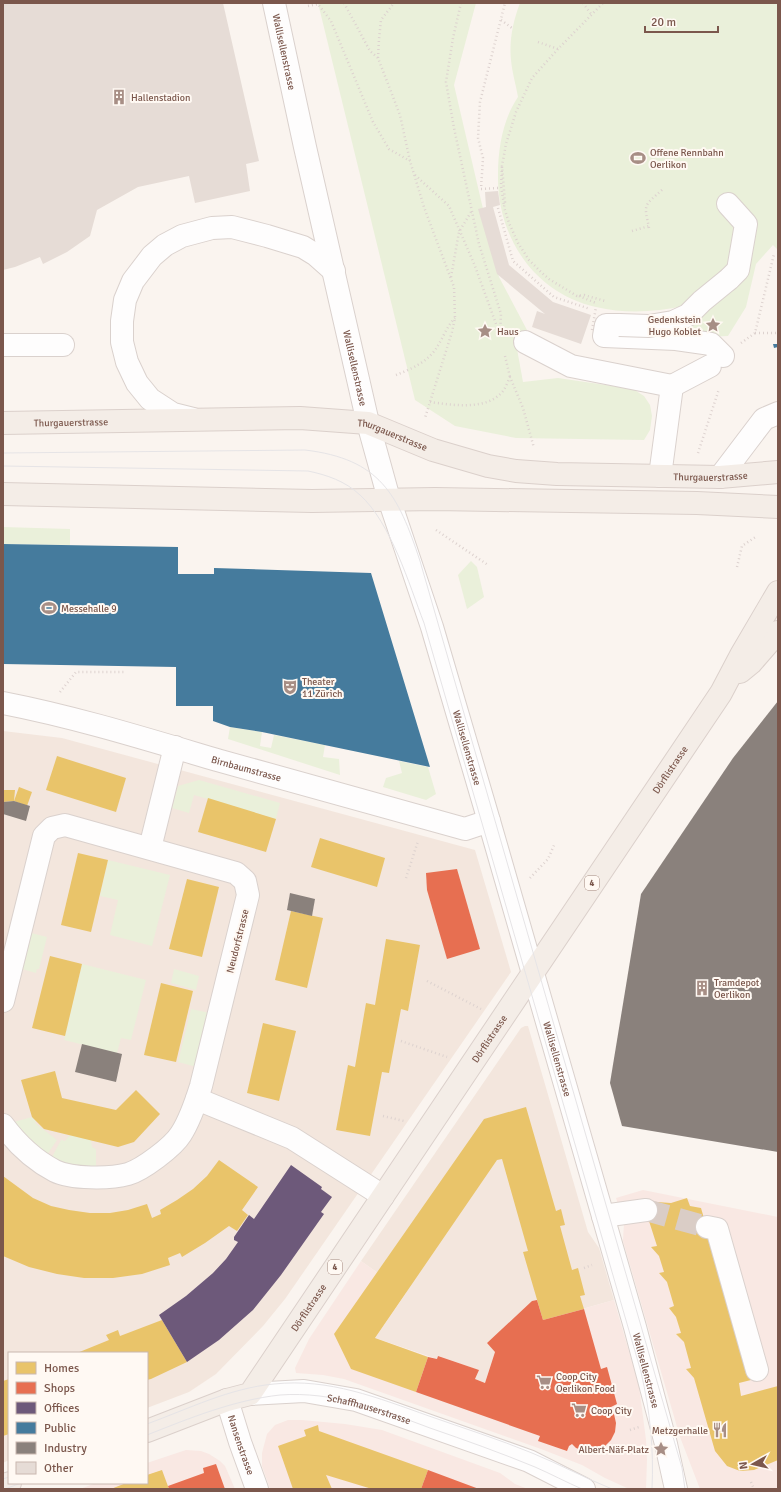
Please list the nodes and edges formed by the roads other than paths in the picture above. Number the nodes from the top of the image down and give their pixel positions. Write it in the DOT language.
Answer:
graph roads {
  1 [pos="274,3"];
  2 [pos="728,204"];
  3 [pos="334,271"];
  4 [pos="525,342"];
  5 [pos="3,345"];
  6 [pos="63,345"];
  7 [pos="672,386"];
  8 [pos="778,413"];
  9 [pos="194,420"];
  10 [pos="3,423"];
  11 [pos="368,423"];
  12 [pos="778,472"];
  13 [pos="660,476"];
  14 [pos="720,477"];
  15 [pos="3,494"];
  16 [pos="389,499"];
  17 [pos="778,507"];
  18 [pos="778,592"];
  19 [pos="778,632"];
  20 [pos="728,681"];
  21 [pos="3,703"];
  22 [pos="175,747"];
  23 [pos="489,821"];
  24 [pos="150,848"];
  25 [pos="533,974"];
  26 [pos="3,1001"];
  27 [pos="197,1098"];
  28 [pos="3,1125"];
  29 [pos="383,1196"];
  30 [pos="646,1210"];
  31 [pos="602,1216"];
  32 [pos="707,1227"];
  33 [pos="757,1370"];
  34 [pos="250,1394"];
  35 [pos="228,1400"];
  36 [pos="148,1431"];
  37 [pos="257,1489"];
  38 [pos="584,1489"];
  39 [pos="676,1489"];
  1 -- 3 [label="street, Wallisellenstrasse"];
  2 -- 7 [label="street, bridge"];
  3 -- 9 [label="street"];
  3 -- 11 [label="street, Wallisellenstrasse"];
  4 -- 7 [label="street"];
  5 -- 6 [label="street"];
  7 -- 13 [label="street"];
  8 -- 14 [label="street"];
  9 -- 10 [label="main road, Thurgauerstrasse"];
  9 -- 11 [label="main road, Thurgauerstrasse"];
  11 -- 13 [label="main road, Thurgauerstrasse"];
  11 -- 16 [label="street, Wallisellenstrasse"];
  12 -- 14 [label="main road, Thurgauerstrasse"];
  13 -- 14 [label="main road, Thurgauerstrasse"];
  15 -- 16 [label="main road"];
  16 -- 17 [label="main road"];
  16 -- 23 [label="street, Wallisellenstrasse"];
  18 -- 20 [label="main road, Dörflistrasse / 4"];
  19 -- 20 [label="main road, Dörflistrasse / 4"];
  20 -- 25 [label="main road, Dörflistrasse / 4"];
  21 -- 22 [label="street, Birnbaumstrasse"];
  22 -- 23 [label="street, Birnbaumstrasse"];
  22 -- 24 [label="street"];
  23 -- 25 [label="street, Wallisellenstrasse"];
  24 -- 26 [label="street, Neudorfstrasse"];
  24 -- 27 [label="street, Neudorfstrasse"];
  25 -- 29 [label="main road, Dörflistrasse / 4"];
  25 -- 31 [label="street, Wallisellenstrasse"];
  27 -- 28 [label="street, Neudorfstrasse"];
  27 -- 29 [label="street"];
  29 -- 34 [label="main road, Dörflistrasse / 4"];
  30 -- 31 [label="street"];
  31 -- 39 [label="street, Wallisellenstrasse"];
  32 -- 33 [label="street"];
  34 -- 35 [label="main road, Schaffhauserstrasse"];
  34 -- 38 [label="street, Schaffhauserstrasse"];
  35 -- 36 [label="main road, Schaffhauserstrasse"];
  35 -- 37 [label="street, Nansenstrasse"];
}
